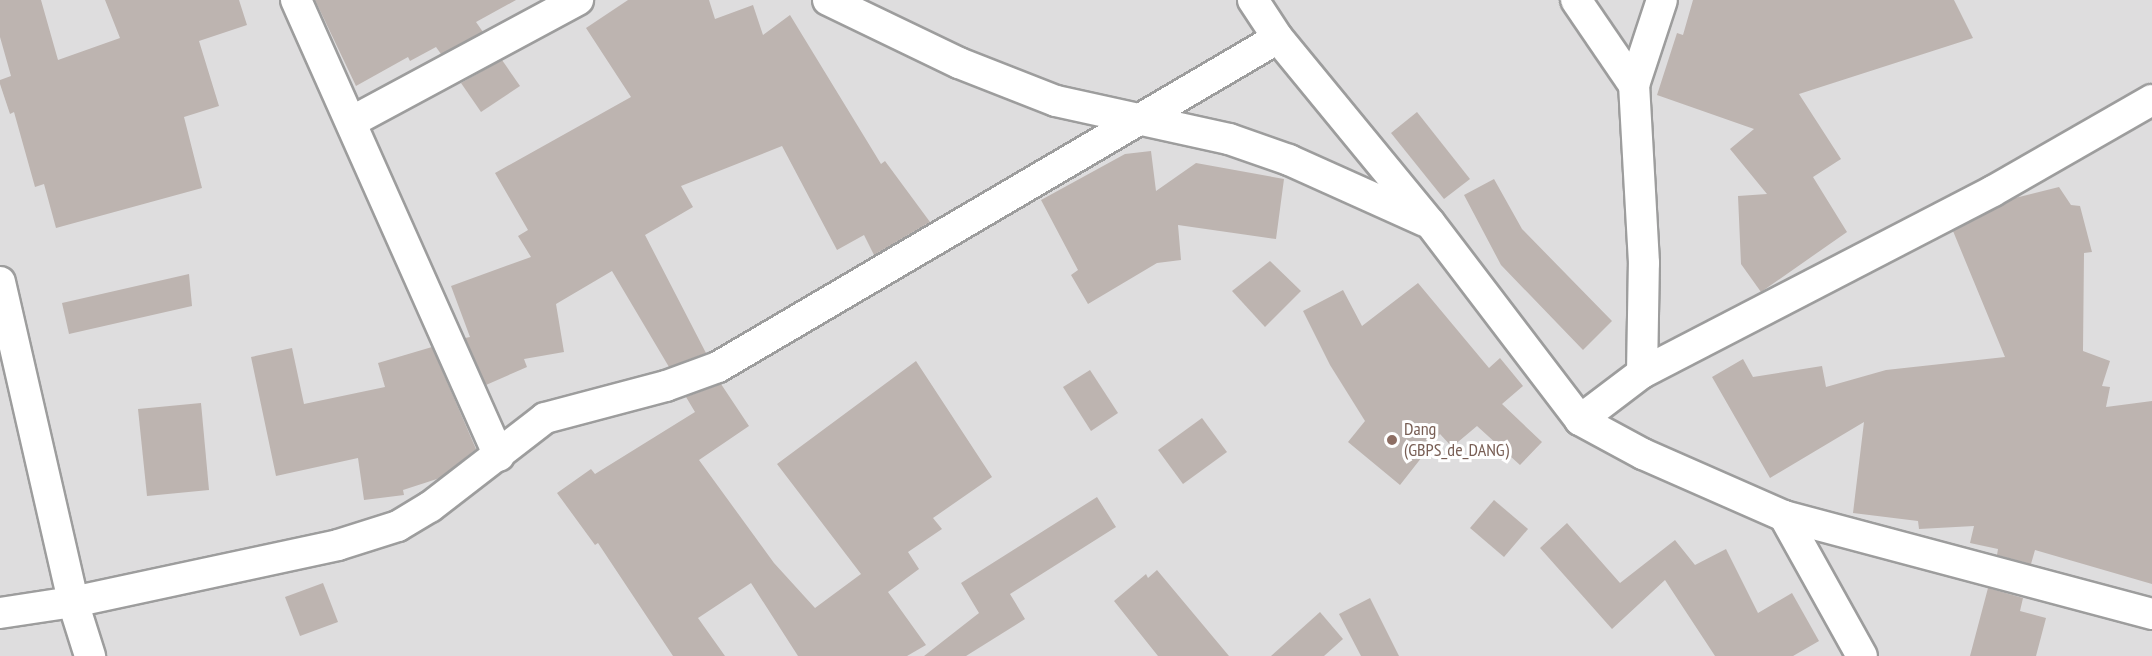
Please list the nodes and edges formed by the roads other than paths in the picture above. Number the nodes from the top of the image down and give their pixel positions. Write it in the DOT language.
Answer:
graph roads {
  1 [pos="296,0"];
  2 [pos="578,0"];
  3 [pos="828,0"];
  4 [pos="1253,0"];
  5 [pos="1576,0"];
  6 [pos="1662,0"];
  7 [pos="1278,38"];
  8 [pos="1634,85"];
  9 [pos="2152,100"];
  10 [pos="1144,120"];
  11 [pos="351,122"];
  12 [pos="1430,223"];
  13 [pos="0,282"];
  14 [pos="1642,373"];
  15 [pos="1580,420"];
  16 [pos="499,456"];
  17 [pos="1784,516"];
  18 [pos="73,602"];
  19 [pos="0,613"];
  20 [pos="2152,614"];
  21 [pos="90,656"];
  22 [pos="1862,656"];
  1 -- 11 [label="street"];
  2 -- 11 [label="street"];
  3 -- 10 [label="street"];
  4 -- 7 [label="street"];
  5 -- 8 [label="street"];
  6 -- 8 [label="street"];
  7 -- 10 [label="street"];
  7 -- 12 [label="street"];
  8 -- 14 [label="street"];
  9 -- 14 [label="street"];
  10 -- 12 [label="street"];
  10 -- 16 [label="street"];
  11 -- 16 [label="street"];
  12 -- 15 [label="street"];
  13 -- 18 [label="street"];
  14 -- 15 [label="street"];
  15 -- 17 [label="street"];
  16 -- 18 [label="street"];
  17 -- 20 [label="street"];
  17 -- 22 [label="street"];
  18 -- 19 [label="street"];
  18 -- 21 [label="street"];
}
